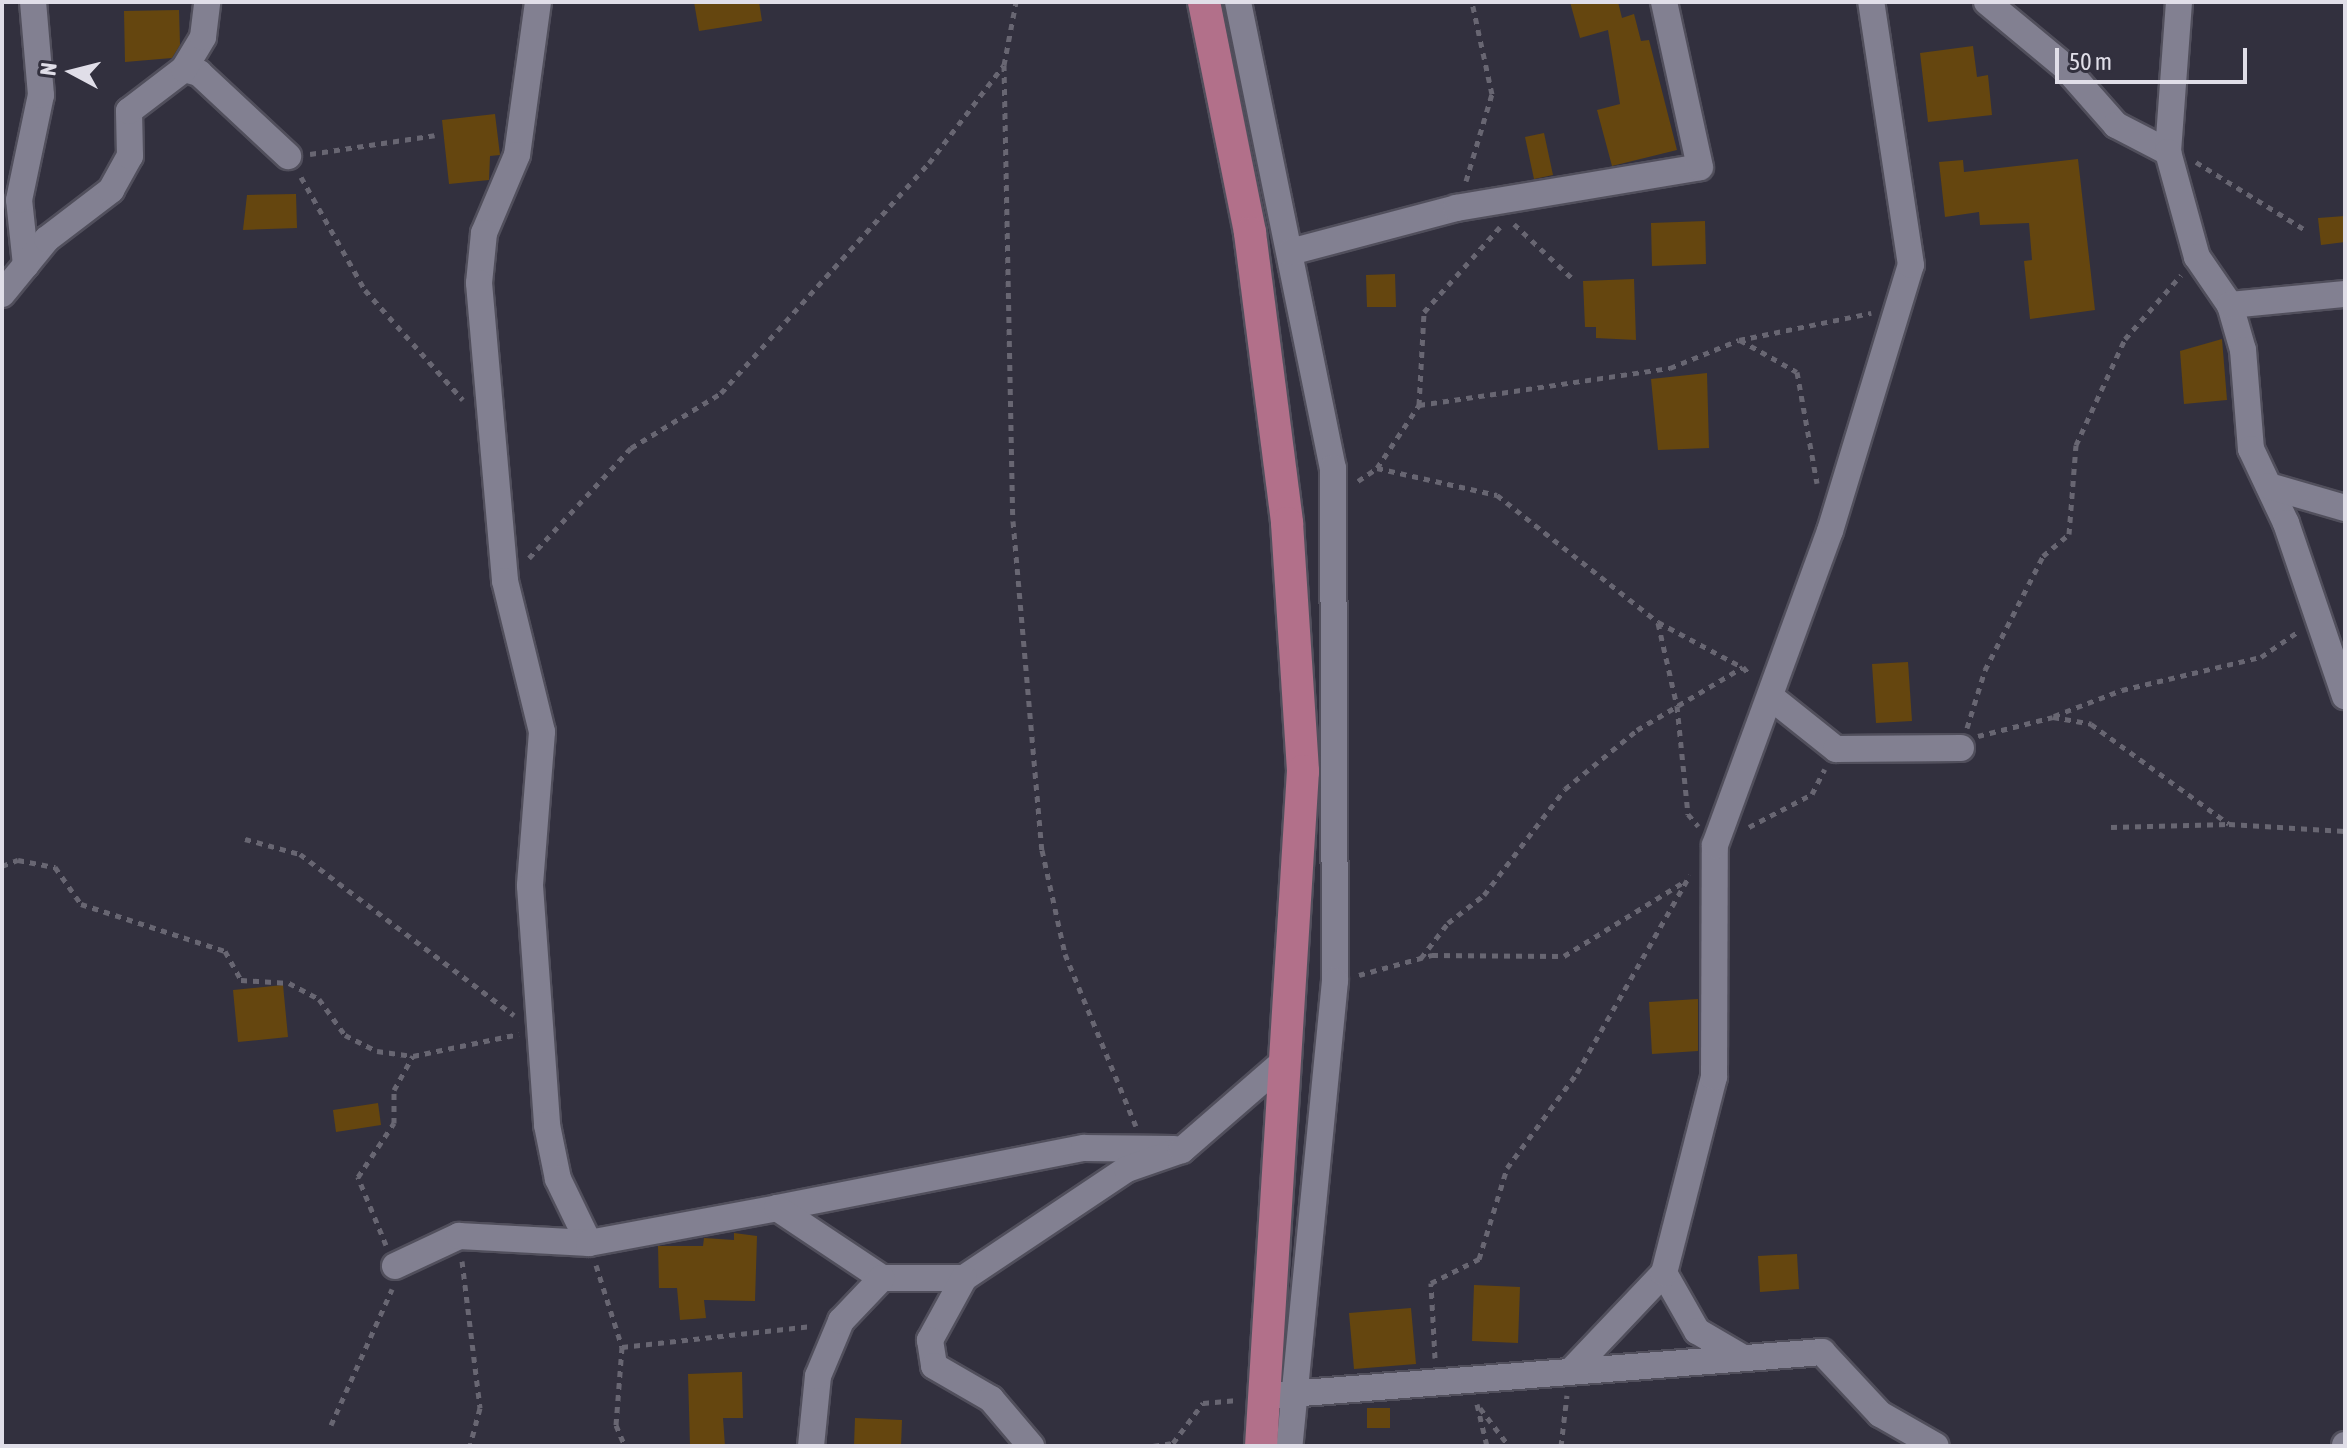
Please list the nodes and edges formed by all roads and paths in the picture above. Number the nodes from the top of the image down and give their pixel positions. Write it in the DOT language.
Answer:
graph roads {
  1 [pos="33,2"];
  2 [pos="207,2"];
  3 [pos="538,2"];
  4 [pos="1016,2"];
  5 [pos="1204,2"];
  6 [pos="1238,2"];
  7 [pos="1472,2"];
  8 [pos="1664,2"];
  9 [pos="1871,2"];
  10 [pos="1987,2"];
  11 [pos="2179,2"];
  12 [pos="1004,65"];
  13 [pos="184,69"];
  14 [pos="435,135"];
  15 [pos="2168,152"];
  16 [pos="288,156"];
  17 [pos="1456,208"];
  18 [pos="2307,231"];
  19 [pos="1290,252"];
  20 [pos="2197,257"];
  21 [pos="26,265"];
  22 [pos="1574,280"];
  23 [pos="2,294"];
  24 [pos="2345,294"];
  25 [pos="2230,305"];
  26 [pos="1898,309"];
  27 [pos="1739,340"];
  28 [pos="466,404"];
  29 [pos="1419,405"];
  30 [pos="1377,468"];
  31 [pos="2269,486"];
  32 [pos="1819,488"];
  33 [pos="1333,499"];
  34 [pos="2345,508"];
  35 [pos="505,581"];
  36 [pos="2319,616"];
  37 [pos="1658,622"];
  38 [pos="1743,667"];
  39 [pos="2345,696"];
  40 [pos="1772,698"];
  41 [pos="1677,706"];
  42 [pos="2053,717"];
  43 [pos="1961,748"];
  44 [pos="1836,749"];
  45 [pos="2229,824"];
  46 [pos="2111,827"];
  47 [pos="2345,831"];
  48 [pos="245,839"];
  49 [pos="1715,845"];
  50 [pos="2,866"];
  51 [pos="1685,881"];
  52 [pos="1421,958"];
  53 [pos="1335,981"];
  54 [pos="538,1031"];
  55 [pos="413,1056"];
  56 [pos="1288,1058"];
  57 [pos="1144,1145"];
  58 [pos="1182,1150"];
  59 [pos="777,1208"];
  60 [pos="459,1236"];
  61 [pos="589,1243"];
  62 [pos="395,1266"];
  63 [pos="1664,1273"];
  64 [pos="882,1278"];
  65 [pos="964,1278"];
  66 [pos="841,1321"];
  67 [pos="622,1347"];
  68 [pos="1743,1358"];
  69 [pos="1570,1372"];
  70 [pos="1437,1383"];
  71 [pos="1474,1392"];
  72 [pos="1278,1395"];
  73 [pos="331,1425"];
  74 [pos="470,1446"];
  75 [pos="625,1446"];
  76 [pos="811,1446"];
  77 [pos="1031,1446"];
  78 [pos="1153,1446"];
  79 [pos="1261,1446"];
  80 [pos="1289,1446"];
  81 [pos="1487,1446"];
  82 [pos="1509,1446"];
  83 [pos="1561,1446"];
  84 [pos="1936,1446"];
  1 -- 21 [label="street"];
  2 -- 13 [label="street"];
  3 -- 35 [label="street"];
  4 -- 12 [label="path"];
  5 -- 56 [label="main road"];
  6 -- 19 [label="street"];
  7 -- 17 [label="path"];
  8 -- 17 [label="street"];
  9 -- 26 [label="street"];
  10 -- 15 [label="street"];
  11 -- 15 [label="street"];
  12 -- 35 [label="path"];
  12 -- 57 [label="path"];
  13 -- 16 [label="street"];
  13 -- 21 [label="street"];
  14 -- 16 [label="path"];
  15 -- 18 [label="path"];
  15 -- 20 [label="street"];
  16 -- 28 [label="path"];
  17 -- 19 [label="street"];
  19 -- 33 [label="street"];
  20 -- 25 [label="street"];
  20 -- 43 [label="path"];
  21 -- 23 [label="street"];
  22 -- 29 [label="path"];
  24 -- 25 [label="street"];
  25 -- 31 [label="street"];
  26 -- 27 [label="path"];
  26 -- 40 [label="street"];
  27 -- 29 [label="path"];
  27 -- 32 [label="path"];
  29 -- 30 [label="path"];
  30 -- 33 [label="path"];
  30 -- 37 [label="path"];
  31 -- 34 [label="street"];
  31 -- 36 [label="street"];
  33 -- 53 [label="street"];
  35 -- 54 [label="street"];
  36 -- 39 [label="street"];
  36 -- 42 [label="path"];
  37 -- 38 [label="path"];
  37 -- 41 [label="path"];
  38 -- 40 [label="path"];
  38 -- 41 [label="path"];
  40 -- 44 [label="street"];
  40 -- 49 [label="street"];
  41 -- 49 [label="path"];
  41 -- 52 [label="path"];
  42 -- 43 [label="path"];
  42 -- 45 [label="path"];
  43 -- 44 [label="street"];
  44 -- 49 [label="path"];
  45 -- 46 [label="path"];
  45 -- 47 [label="path"];
  48 -- 54 [label="path"];
  49 -- 51 [label="path"];
  49 -- 63 [label="street"];
  50 -- 55 [label="path"];
  51 -- 52 [label="path"];
  51 -- 70 [label="path"];
  52 -- 53 [label="path"];
  53 -- 72 [label="street"];
  54 -- 55 [label="path"];
  54 -- 61 [label="street"];
  55 -- 62 [label="path"];
  56 -- 58 [label="street"];
  56 -- 72 [label="main road"];
  57 -- 58 [label="street"];
  57 -- 59 [label="street"];
  58 -- 65 [label="street"];
  59 -- 61 [label="street"];
  59 -- 64 [label="street"];
  60 -- 61 [label="street"];
  60 -- 62 [label="street"];
  60 -- 74 [label="path"];
  61 -- 67 [label="path"];
  62 -- 73 [label="path"];
  63 -- 68 [label="street"];
  63 -- 69 [label="street"];
  64 -- 65 [label="street"];
  64 -- 66 [label="street"];
  65 -- 77 [label="street"];
  66 -- 67 [label="path"];
  66 -- 76 [label="street"];
  67 -- 75 [label="path"];
  68 -- 69 [label="street"];
  68 -- 84 [label="street"];
  69 -- 71 [label="street"];
  69 -- 83 [label="path"];
  70 -- 71 [label="street"];
  70 -- 72 [label="street"];
  71 -- 81 [label="path"];
  71 -- 82 [label="path"];
  72 -- 78 [label="path"];
  72 -- 79 [label="main road"];
  72 -- 80 [label="street"];
}
